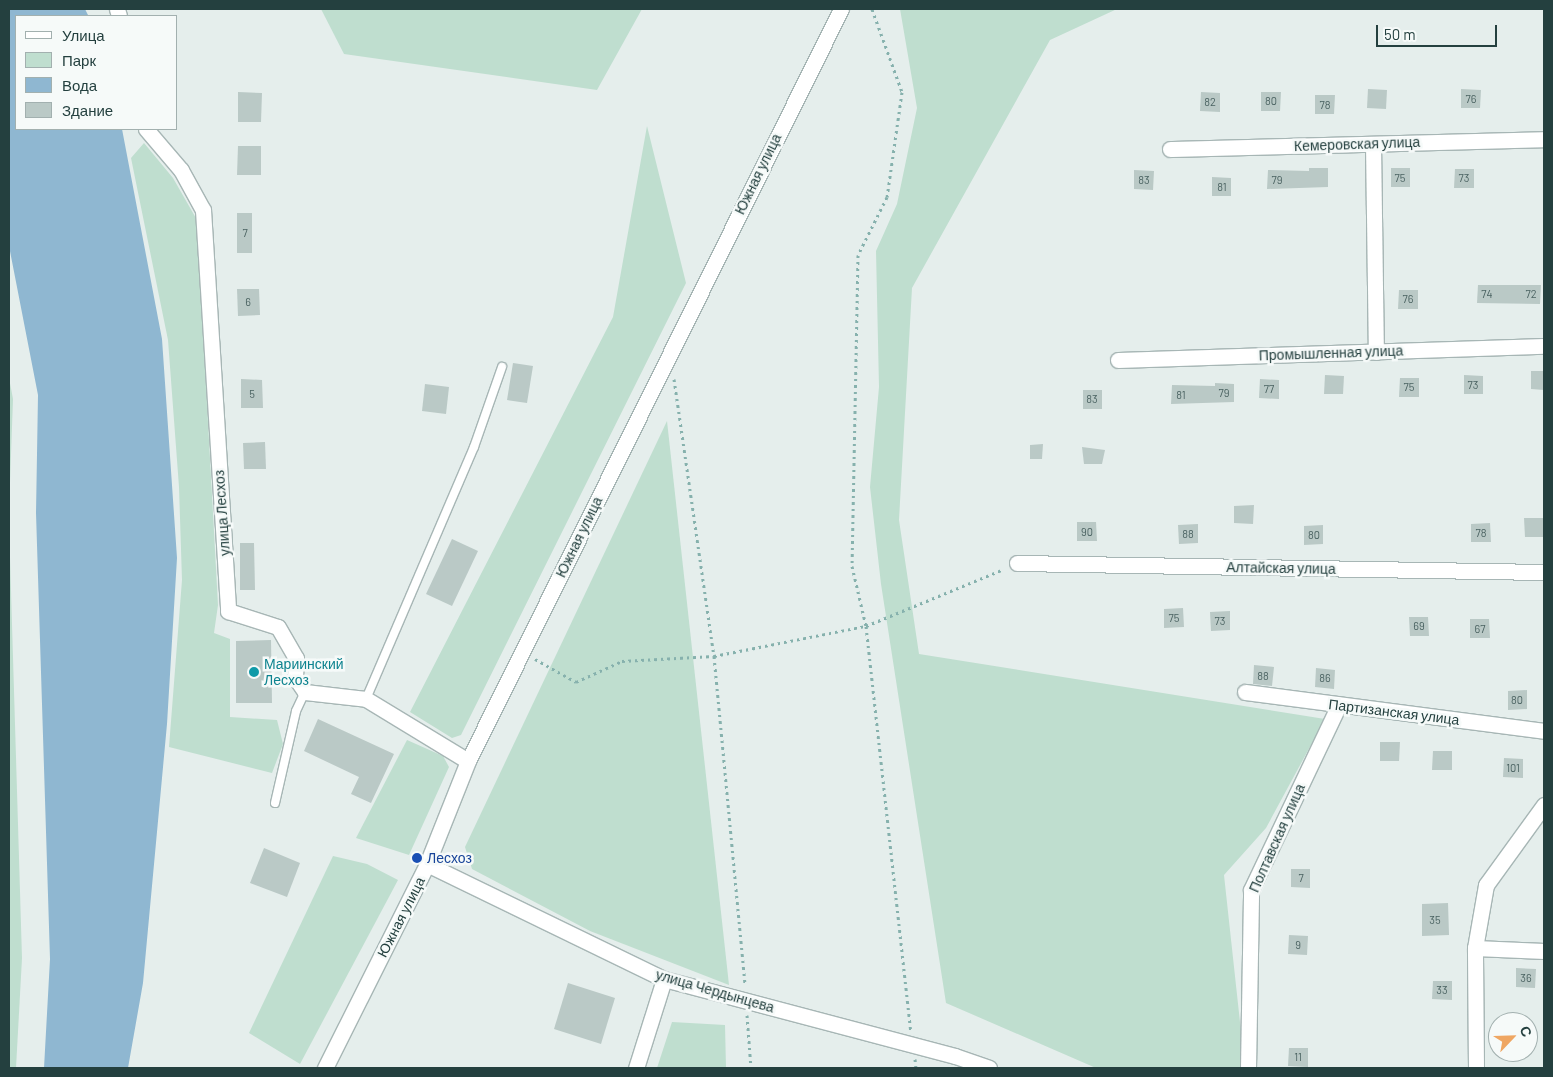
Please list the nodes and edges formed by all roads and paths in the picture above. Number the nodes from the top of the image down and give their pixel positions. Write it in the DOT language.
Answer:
graph roads {
  1 [pos="841,9"];
  2 [pos="872,9"];
  3 [pos="147,130"];
  4 [pos="1544,139"];
  5 [pos="1372,144"];
  6 [pos="1170,149"];
  7 [pos="1544,346"];
  8 [pos="670,352"];
  9 [pos="1376,352"];
  10 [pos="1118,360"];
  11 [pos="502,366"];
  12 [pos="1017,563"];
  13 [pos="1544,572"];
  14 [pos="866,626"];
  15 [pos="522,651"];
  16 [pos="714,656"];
  17 [pos="305,692"];
  18 [pos="1245,692"];
  19 [pos="366,699"];
  20 [pos="1339,705"];
  21 [pos="1544,731"];
  22 [pos="468,761"];
  23 [pos="275,804"];
  24 [pos="1544,805"];
  25 [pos="427,864"];
  26 [pos="1475,948"];
  27 [pos="1544,951"];
  28 [pos="664,979"];
  29 [pos="746,1001"];
  30 [pos="912,1044"];
  31 [pos="325,1068"];
  32 [pos="636,1068"];
  33 [pos="751,1068"];
  34 [pos="916,1068"];
  35 [pos="988,1068"];
  36 [pos="1248,1068"];
  37 [pos="1476,1068"];
  1 -- 8 [label="street, Южная улица"];
  2 -- 14 [label="path"];
  3 -- 17 [label="street, улица Лесхоз"];
  4 -- 5 [label="street, Кемеровская улица"];
  5 -- 6 [label="street, Кемеровская улица"];
  5 -- 9 [label="street"];
  7 -- 9 [label="street, Промышленная улица"];
  8 -- 15 [label="street, Южная улица"];
  8 -- 16 [label="path"];
  9 -- 10 [label="street, Промышленная улица"];
  11 -- 19 [label="lane"];
  12 -- 13 [label="street, Алтайская улица"];
  12 -- 14 [label="path"];
  14 -- 16 [label="path"];
  14 -- 30 [label="path"];
  15 -- 16 [label="path"];
  15 -- 22 [label="street, Южная улица"];
  16 -- 29 [label="path"];
  17 -- 19 [label="street"];
  17 -- 23 [label="lane"];
  18 -- 20 [label="street, Партизанская улица"];
  19 -- 22 [label="street"];
  20 -- 21 [label="street, Партизанская улица"];
  20 -- 36 [label="street, Полтавская улица"];
  22 -- 25 [label="street, Южная улица"];
  24 -- 26 [label="street"];
  25 -- 28 [label="street, улица Чердынцева"];
  25 -- 31 [label="street, Южная улица"];
  26 -- 27 [label="street"];
  26 -- 37 [label="street"];
  28 -- 29 [label="street, улица Чердынцева"];
  28 -- 32 [label="street"];
  29 -- 30 [label="street, улица Чердынцева"];
  29 -- 33 [label="path"];
  30 -- 34 [label="path"];
  30 -- 35 [label="street, улица Чердынцева"];
}
